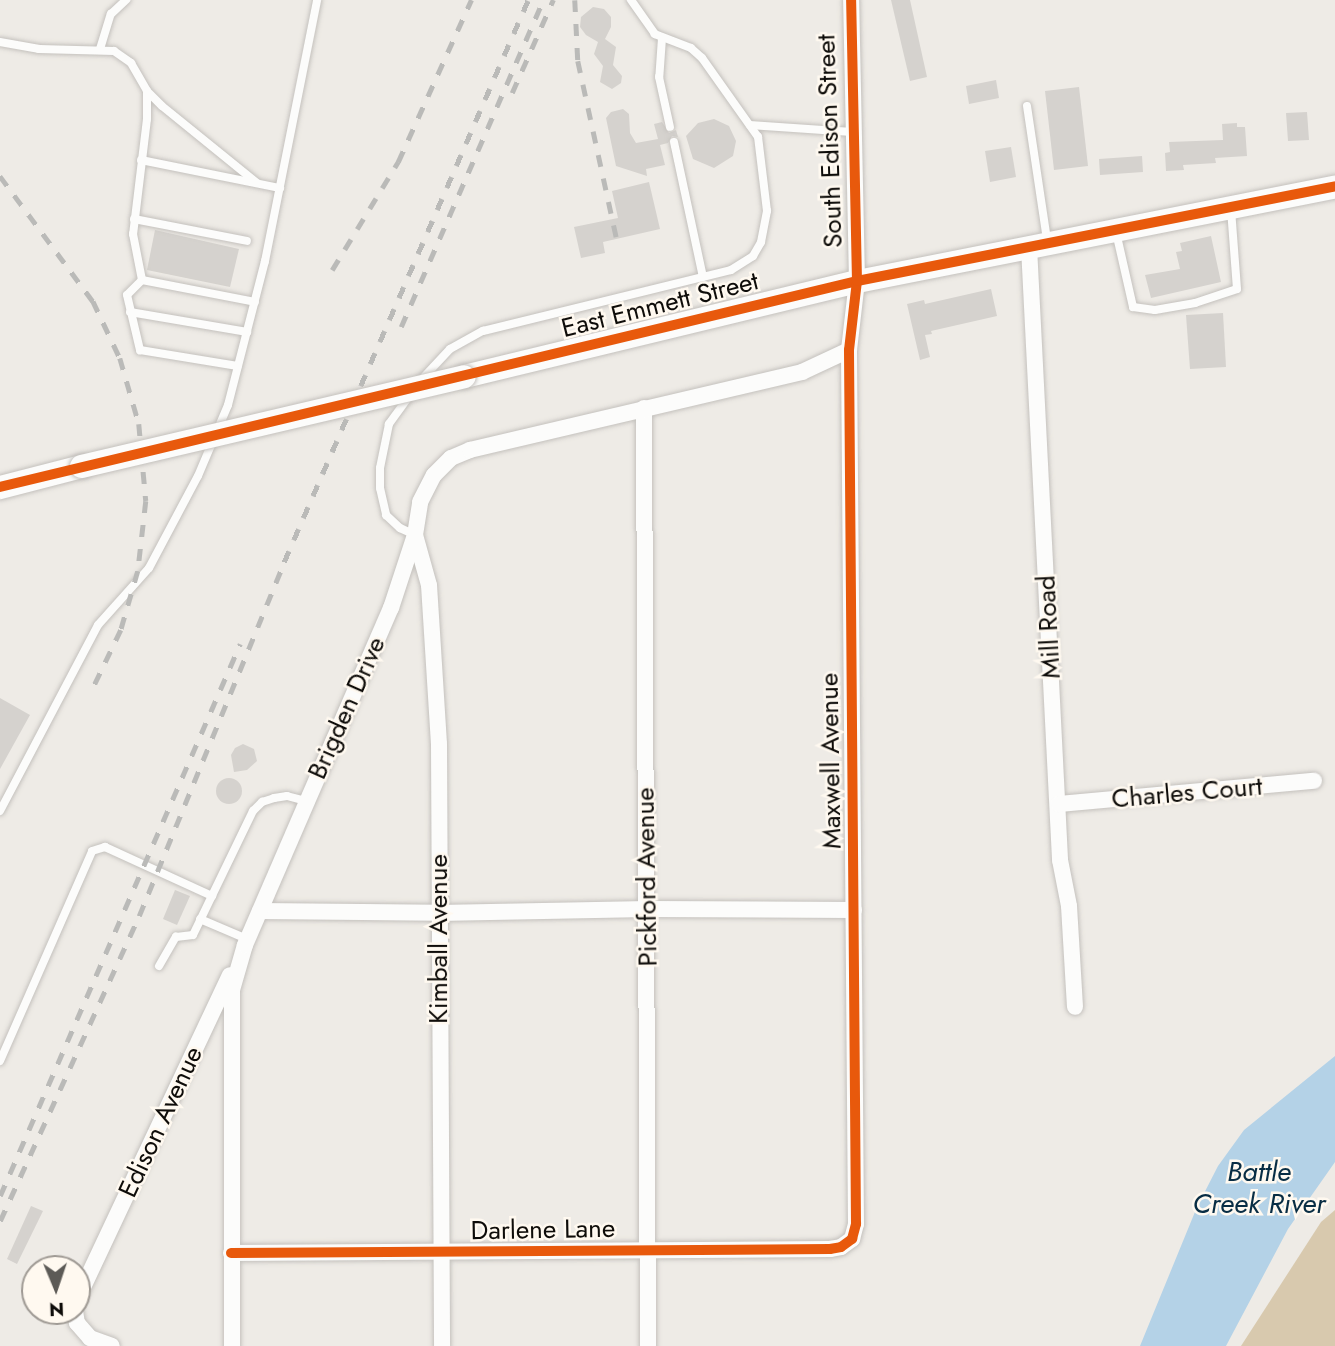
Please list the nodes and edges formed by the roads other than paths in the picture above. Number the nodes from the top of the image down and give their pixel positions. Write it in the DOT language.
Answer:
graph roads {
  1 [pos="126,0"];
  2 [pos="317,0"];
  3 [pos="631,0"];
  4 [pos="851,0"];
  5 [pos="662,38"];
  6 [pos="0,42"];
  7 [pos="100,49"];
  8 [pos="147,91"];
  9 [pos="1027,106"];
  10 [pos="750,125"];
  11 [pos="670,127"];
  12 [pos="852,132"];
  13 [pos="674,142"];
  14 [pos="141,160"];
  15 [pos="257,183"];
  16 [pos="1335,186"];
  17 [pos="280,188"];
  18 [pos="1230,206"];
  19 [pos="134,219"];
  20 [pos="1116,229"];
  21 [pos="247,240"];
  22 [pos="1038,245"];
  23 [pos="704,277"];
  24 [pos="142,280"];
  25 [pos="857,281"];
  26 [pos="254,302"];
  27 [pos="130,312"];
  28 [pos="247,332"];
  29 [pos="849,349"];
  30 [pos="238,366"];
  31 [pos="644,408"];
  32 [pos="0,487"];
  33 [pos="415,535"];
  34 [pos="1314,781"];
  35 [pos="306,801"];
  36 [pos="1059,804"];
  37 [pos="0,811"];
  38 [pos="212,896"];
  39 [pos="648,909"];
  40 [pos="854,910"];
  41 [pos="260,911"];
  42 [pos="438,913"];
  43 [pos="200,919"];
  44 [pos="246,942"];
  45 [pos="159,966"];
  46 [pos="1075,1007"];
  47 [pos="0,1060"];
  48 [pos="852,1239"];
  49 [pos="649,1251"];
  50 [pos="231,1253"];
  51 [pos="442,1253"];
  52 [pos="91,1270"];
  53 [pos="79,1325"];
  54 [pos="112,1346"];
  55 [pos="232,1346"];
  56 [pos="442,1346"];
  57 [pos="648,1346"];
  1 -- 7 [label="lane"];
  2 -- 17 [label="lane"];
  3 -- 5 [label="lane"];
  4 -- 12 [label="street, South Edison Street"];
  5 -- 10 [label="lane"];
  5 -- 11 [label="lane"];
  6 -- 7 [label="lane"];
  7 -- 8 [label="lane"];
  8 -- 14 [label="lane"];
  8 -- 15 [label="lane"];
  9 -- 22 [label="lane"];
  10 -- 12 [label="lane"];
  10 -- 23 [label="lane"];
  12 -- 25 [label="street, South Edison Street"];
  13 -- 23 [label="lane"];
  14 -- 15 [label="lane"];
  14 -- 19 [label="lane"];
  15 -- 17 [label="lane"];
  16 -- 18 [label="street, East Emmett Street"];
  17 -- 26 [label="lane"];
  18 -- 20 [label="street, East Emmett Street"];
  18 -- 20 [label="lane"];
  19 -- 21 [label="lane"];
  19 -- 24 [label="lane"];
  20 -- 22 [label="street, East Emmett Street"];
  22 -- 25 [label="street, East Emmett Street"];
  22 -- 36 [label="street, Mill Road"];
  23 -- 33 [label="lane"];
  24 -- 26 [label="lane"];
  24 -- 27 [label="lane"];
  25 -- 29 [label="street, Maxwell Avenue"];
  25 -- 32 [label="street, East Emmett Street, bridge"];
  26 -- 28 [label="lane"];
  27 -- 28 [label="lane"];
  27 -- 30 [label="lane"];
  28 -- 30 [label="lane"];
  29 -- 31 [label="street, Brigden Drive"];
  29 -- 40 [label="street, Maxwell Avenue"];
  30 -- 37 [label="lane"];
  31 -- 33 [label="street, Brigden Drive"];
  31 -- 39 [label="street, Pickford Avenue"];
  33 -- 35 [label="street, Brigden Drive"];
  33 -- 42 [label="street, Kimball Avenue"];
  34 -- 36 [label="street, Charles Court"];
  35 -- 38 [label="lane"];
  35 -- 41 [label="street, Brigden Drive"];
  36 -- 46 [label="street, Mill Road"];
  38 -- 43 [label="lane"];
  38 -- 47 [label="lane"];
  39 -- 40 [label="street"];
  39 -- 42 [label="street"];
  39 -- 49 [label="street, Pickford Avenue"];
  40 -- 48 [label="street, Maxwell Avenue"];
  41 -- 42 [label="street"];
  41 -- 44 [label="street, Brigden Drive"];
  42 -- 51 [label="street, Kimball Avenue"];
  43 -- 44 [label="lane"];
  43 -- 45 [label="lane"];
  44 -- 50 [label="street, Brigden Drive"];
  44 -- 52 [label="street, Edison Avenue"];
  48 -- 49 [label="street, Darlene Lane"];
  49 -- 51 [label="street, Darlene Lane"];
  49 -- 57 [label="street, Pickford Avenue"];
  50 -- 51 [label="street, Darlene Lane"];
  50 -- 55 [label="street, Brigden Drive"];
  51 -- 56 [label="street, Kimball Avenue"];
  53 -- 54 [label="street"];
}
